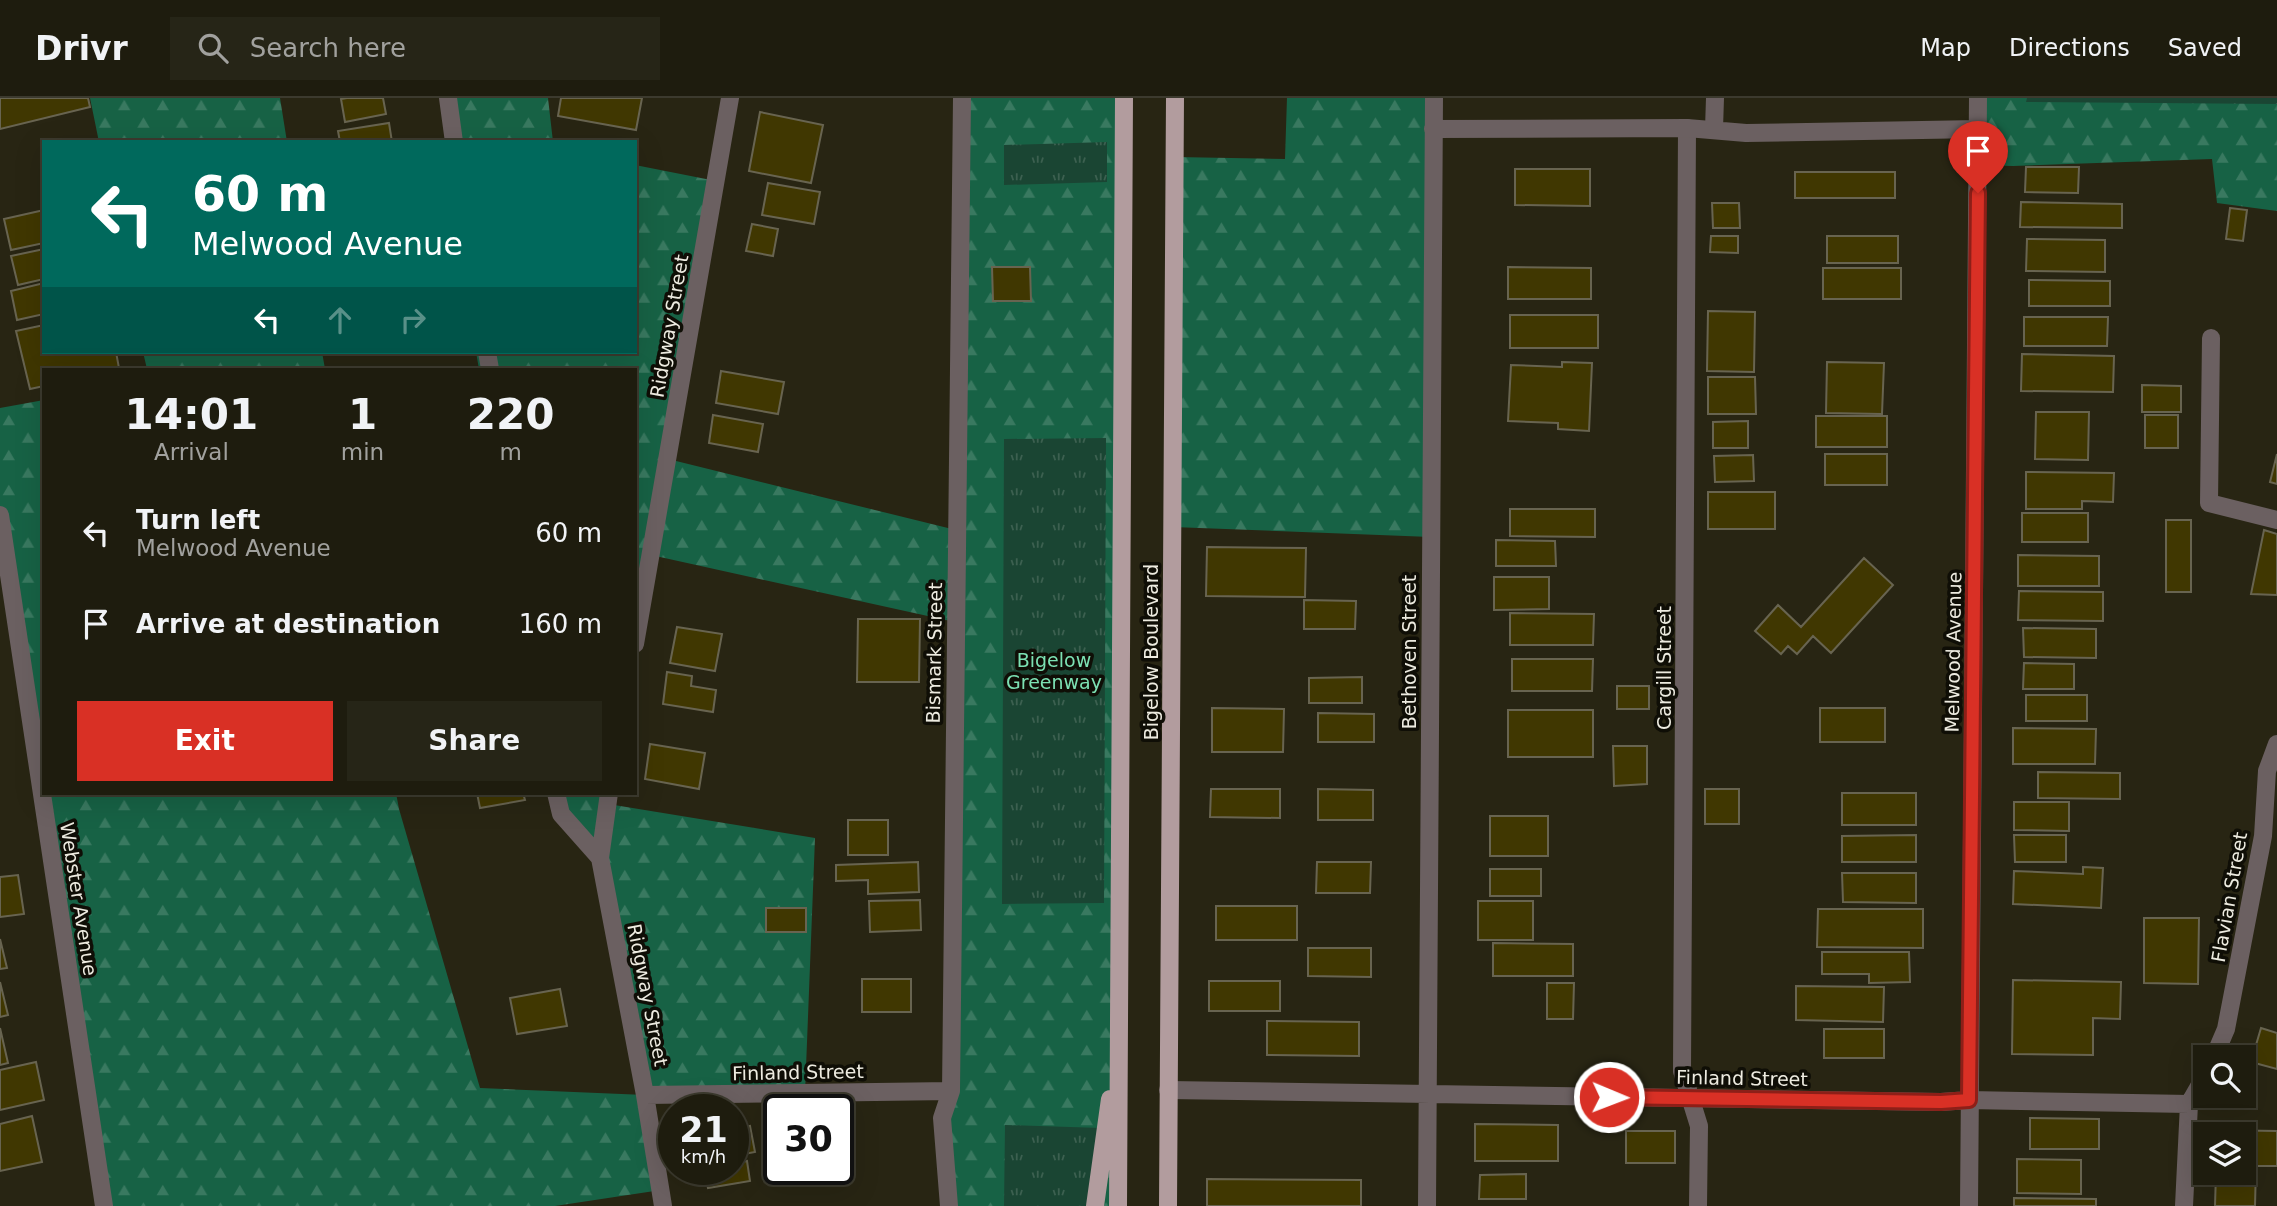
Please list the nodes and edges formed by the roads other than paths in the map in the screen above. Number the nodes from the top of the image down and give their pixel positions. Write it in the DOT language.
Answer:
graph roads {
  1 [pos="448,98"];
  2 [pos="730,98"];
  3 [pos="962,98"];
  4 [pos="1124,98"];
  5 [pos="1175,98"];
  6 [pos="1434,98"];
  7 [pos="1715,98"];
  8 [pos="1978,98"];
  9 [pos="1688,128"];
  10 [pos="1433,129"];
  11 [pos="1714,129"];
  12 [pos="1979,130"];
  13 [pos="454,140"];
  14 [pos="2211,338"];
  15 [pos="0,515"];
  16 [pos="2277,520"];
  17 [pos="637,633"];
  18 [pos="2277,744"];
  19 [pos="42,794"];
  20 [pos="42,795"];
  21 [pos="556,795"];
  22 [pos="609,795"];
  23 [pos="600,858"];
  24 [pos="1119,1033"];
  25 [pos="2220,1045"];
  26 [pos="1168,1090"];
  27 [pos="951,1091"];
  28 [pos="1427,1094"];
  29 [pos="645,1095"];
  30 [pos="2193,1097"];
  31 [pos="1691,1098"];
  32 [pos="1969,1100"];
  33 [pos="2189,1104"];
  34 [pos="104,1206"];
  35 [pos="663,1206"];
  36 [pos="949,1206"];
  37 [pos="1094,1206"];
  38 [pos="1118,1206"];
  39 [pos="1168,1206"];
  40 [pos="1427,1206"];
  41 [pos="1698,1206"];
  42 [pos="1969,1206"];
  43 [pos="2184,1206"];
  1 -- 13 [label="street"];
  2 -- 17 [label="street, Ridgway Street"];
  3 -- 27 [label="street, Bismark Street"];
  4 -- 24 [label="main road, Bigelow Boulevard"];
  5 -- 26 [label="main road, Bigelow Boulevard"];
  6 -- 10 [label="street, Bethoven Street"];
  7 -- 11 [label="street"];
  8 -- 12 [label="street, Melwood Avenue"];
  9 -- 10 [label="street"];
  9 -- 11 [label="street"];
  9 -- 31 [label="street, Cargill Street"];
  10 -- 28 [label="street, Bethoven Street"];
  11 -- 12 [label="street"];
  12 -- 32 [label="street, Melwood Avenue"];
  14 -- 16 [label="street"];
  15 -- 19 [label="street, Webster Avenue"];
  18 -- 25 [label="street, Flavian Street"];
  20 -- 34 [label="street, Webster Avenue"];
  21 -- 23 [label="street"];
  22 -- 23 [label="street, Ridgway Street"];
  23 -- 29 [label="street, Ridgway Street"];
  24 -- 37 [label="main road"];
  24 -- 38 [label="main road, Bigelow Boulevard"];
  26 -- 28 [label="street, Finland Street"];
  26 -- 39 [label="main road, Bigelow Boulevard"];
  27 -- 29 [label="street, Finland Street"];
  27 -- 36 [label="street, Bismark Street"];
  28 -- 31 [label="street, Finland Street"];
  28 -- 40 [label="street, Bethoven Street"];
  29 -- 35 [label="street, Ridgway Street"];
  30 -- 33 [label="street"];
  31 -- 32 [label="street, Finland Street"];
  31 -- 41 [label="street, Cargill Street"];
  32 -- 33 [label="street, Finland Street"];
  32 -- 42 [label="street, Melwood Avenue"];
  33 -- 43 [label="street"];
}
